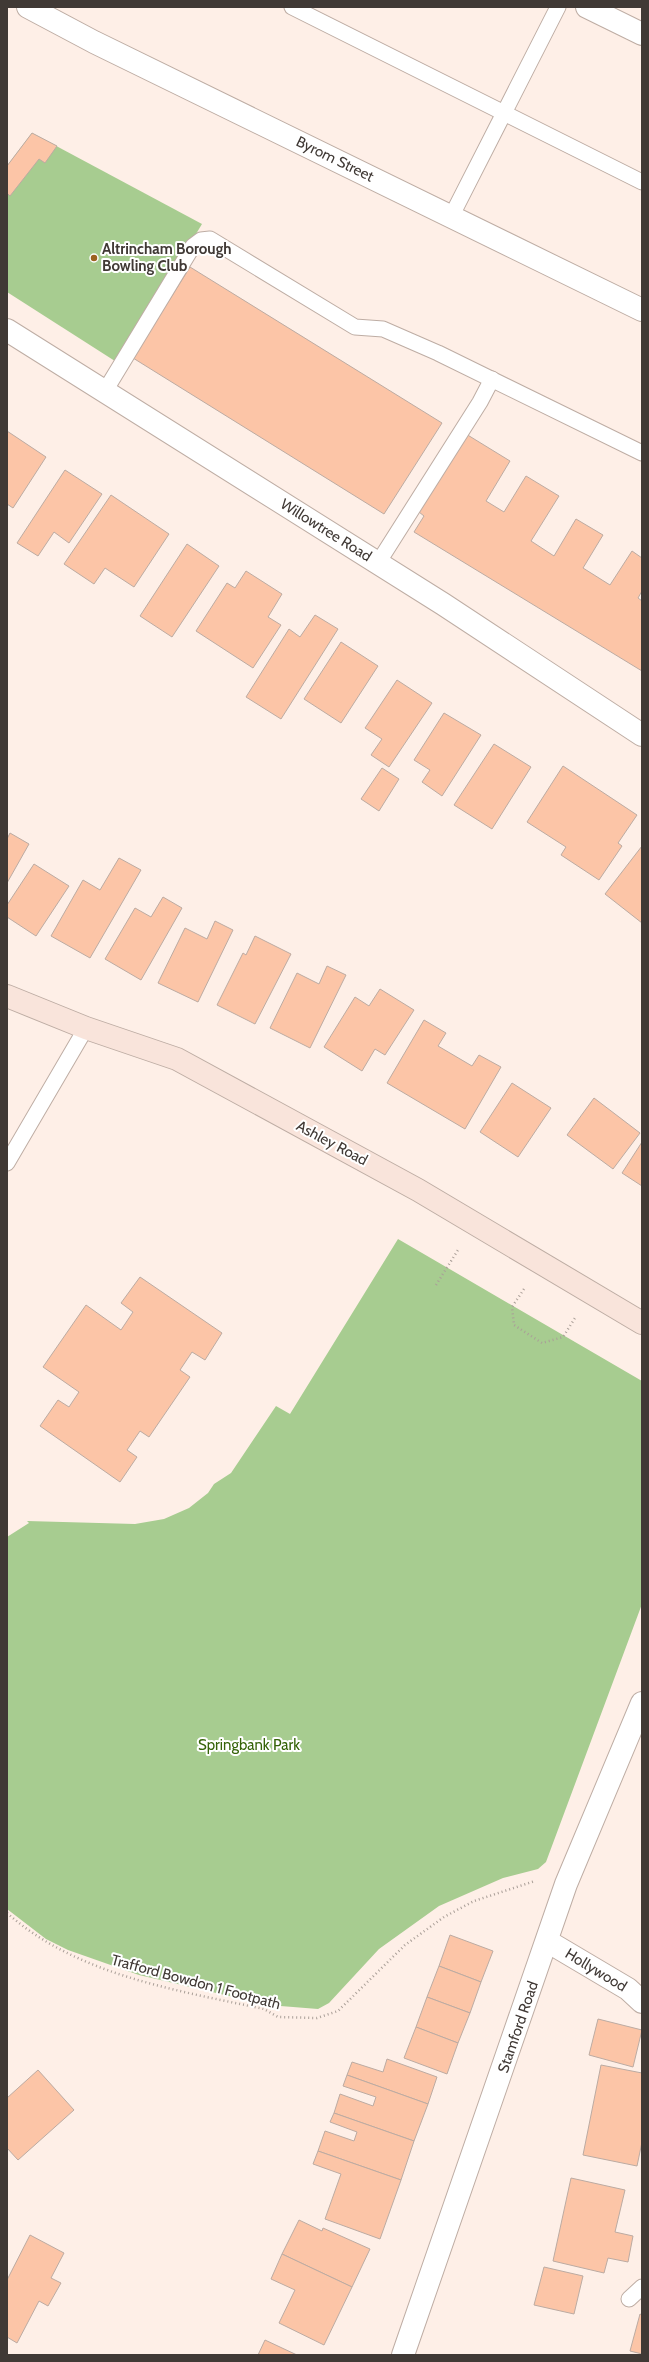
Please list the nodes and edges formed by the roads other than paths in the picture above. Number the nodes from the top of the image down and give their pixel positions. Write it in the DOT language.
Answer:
graph roads {
  1 [pos="28,7"];
  2 [pos="292,7"];
  3 [pos="558,7"];
  4 [pos="587,7"];
  5 [pos="642,34"];
  6 [pos="504,113"];
  7 [pos="642,182"];
  8 [pos="452,215"];
  9 [pos="642,310"];
  10 [pos="7,330"];
  11 [pos="492,379"];
  12 [pos="105,391"];
  13 [pos="642,453"];
  14 [pos="378,563"];
  15 [pos="642,735"];
  16 [pos="7,996"];
  17 [pos="86,1028"];
  18 [pos="7,1163"];
  19 [pos="642,1323"];
  20 [pos="642,1703"];
  21 [pos="547,1941"];
  22 [pos="642,2002"];
  23 [pos="642,2287"];
  24 [pos="629,2299"];
  25 [pos="403,2355"];
  1 -- 8 [label="street, Byrom Street"];
  2 -- 6 [label="lane"];
  3 -- 6 [label="lane"];
  4 -- 5 [label="street"];
  6 -- 7 [label="lane"];
  6 -- 8 [label="lane"];
  8 -- 9 [label="street, Byrom Street"];
  10 -- 12 [label="street, Willowtree Road"];
  11 -- 12 [label="lane"];
  11 -- 13 [label="lane"];
  11 -- 14 [label="lane"];
  12 -- 14 [label="street, Willowtree Road"];
  14 -- 15 [label="street, Willowtree Road"];
  16 -- 17 [label="main road, Ashley Road"];
  17 -- 18 [label="lane"];
  17 -- 19 [label="main road, Ashley Road"];
  20 -- 21 [label="street, Stamford Road"];
  21 -- 22 [label="street, Hollywood"];
  21 -- 25 [label="street, Stamford Road"];
  23 -- 24 [label="lane"];
}
